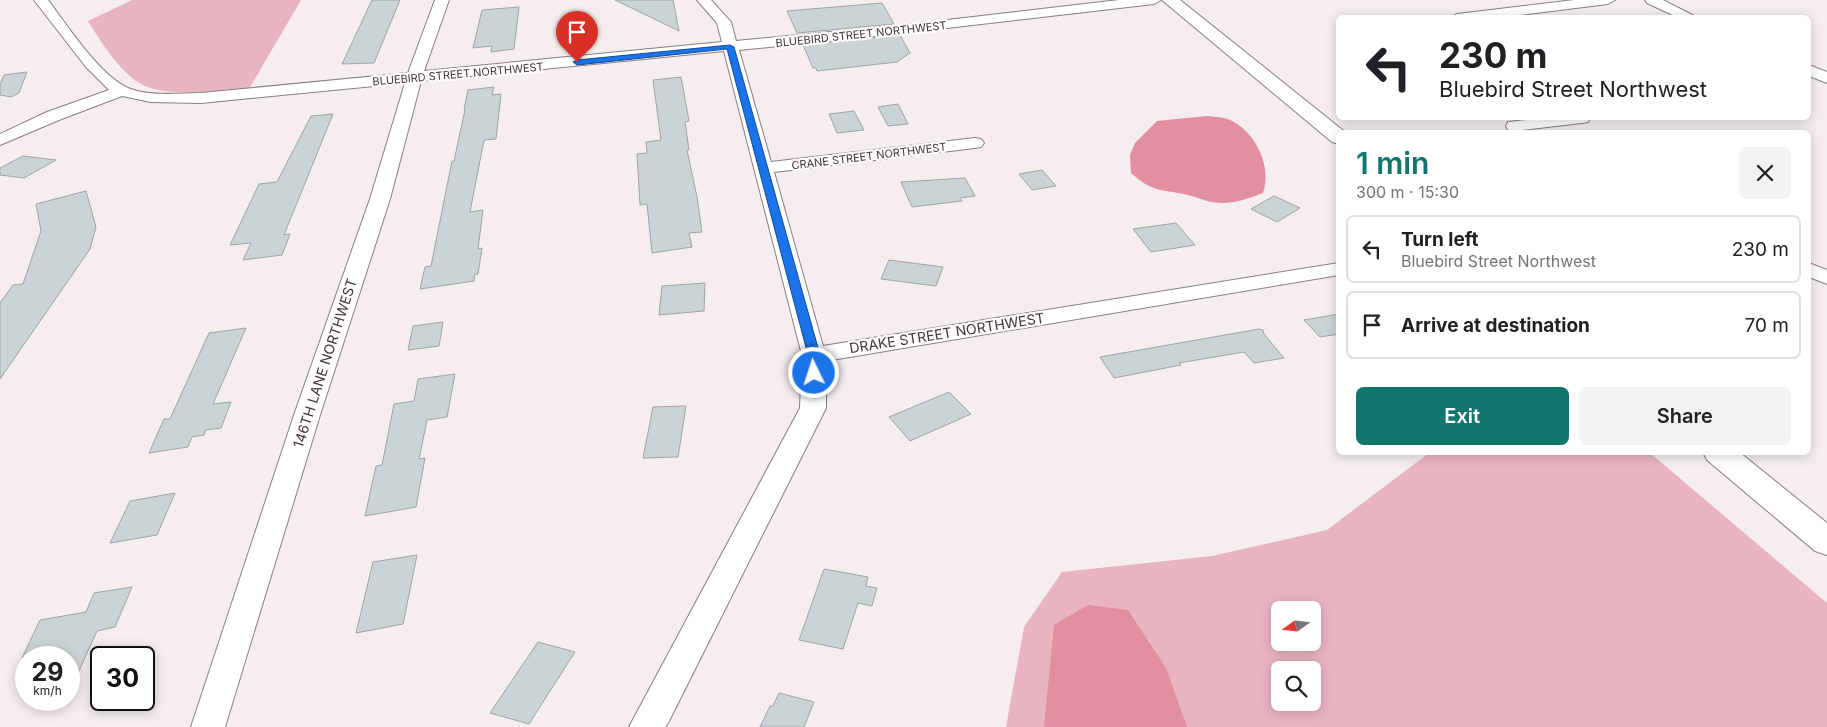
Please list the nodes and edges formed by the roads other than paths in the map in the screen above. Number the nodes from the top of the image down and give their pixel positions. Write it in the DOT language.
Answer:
graph roads {
  1 [pos="41,0"];
  2 [pos="442,0"];
  3 [pos="704,0"];
  4 [pos="1154,0"];
  5 [pos="1170,0"];
  6 [pos="1608,0"];
  7 [pos="1652,0"];
  8 [pos="1482,15"];
  9 [pos="1684,15"];
  10 [pos="730,47"];
  11 [pos="1811,71"];
  12 [pos="414,77"];
  13 [pos="1827,78"];
  14 [pos="1827,85"];
  15 [pos="1811,88"];
  16 [pos="122,91"];
  17 [pos="1562,120"];
  18 [pos="1513,125"];
  19 [pos="1336,136"];
  20 [pos="0,140"];
  21 [pos="975,143"];
  22 [pos="763,168"];
  23 [pos="1827,262"];
  24 [pos="1811,266"];
  25 [pos="1811,268"];
  26 [pos="1336,269"];
  27 [pos="1827,278"];
  28 [pos="814,355"];
  29 [pos="1722,455"];
  30 [pos="1827,542"];
  31 [pos="208,727"];
  32 [pos="646,727"];
  1 -- 16 [label="street, BLUEBIRD STREET NORTHWEST"];
  2 -- 12 [label="street, 146TH LANE NORTHWEST"];
  3 -- 10 [label="street"];
  4 -- 10 [label="street, BLUEBIRD STREET NORTHWEST"];
  5 -- 19 [label="street"];
  6 -- 8 [label="street"];
  7 -- 9 [label="street"];
  10 -- 12 [label="street, BLUEBIRD STREET NORTHWEST"];
  10 -- 22 [label="street"];
  11 -- 13 [label="street"];
  12 -- 16 [label="street, BLUEBIRD STREET NORTHWEST"];
  12 -- 31 [label="street, 146TH LANE NORTHWEST"];
  14 -- 15 [label="street"];
  16 -- 20 [label="street"];
  17 -- 18 [label="street"];
  21 -- 22 [label="street, CRANE STREET NORTHWEST"];
  22 -- 28 [label="street"];
  23 -- 24 [label="street"];
  25 -- 27 [label="street"];
  26 -- 28 [label="street, DRAKE STREET NORTHWEST"];
  28 -- 32 [label="street"];
  29 -- 30 [label="street"];
}
